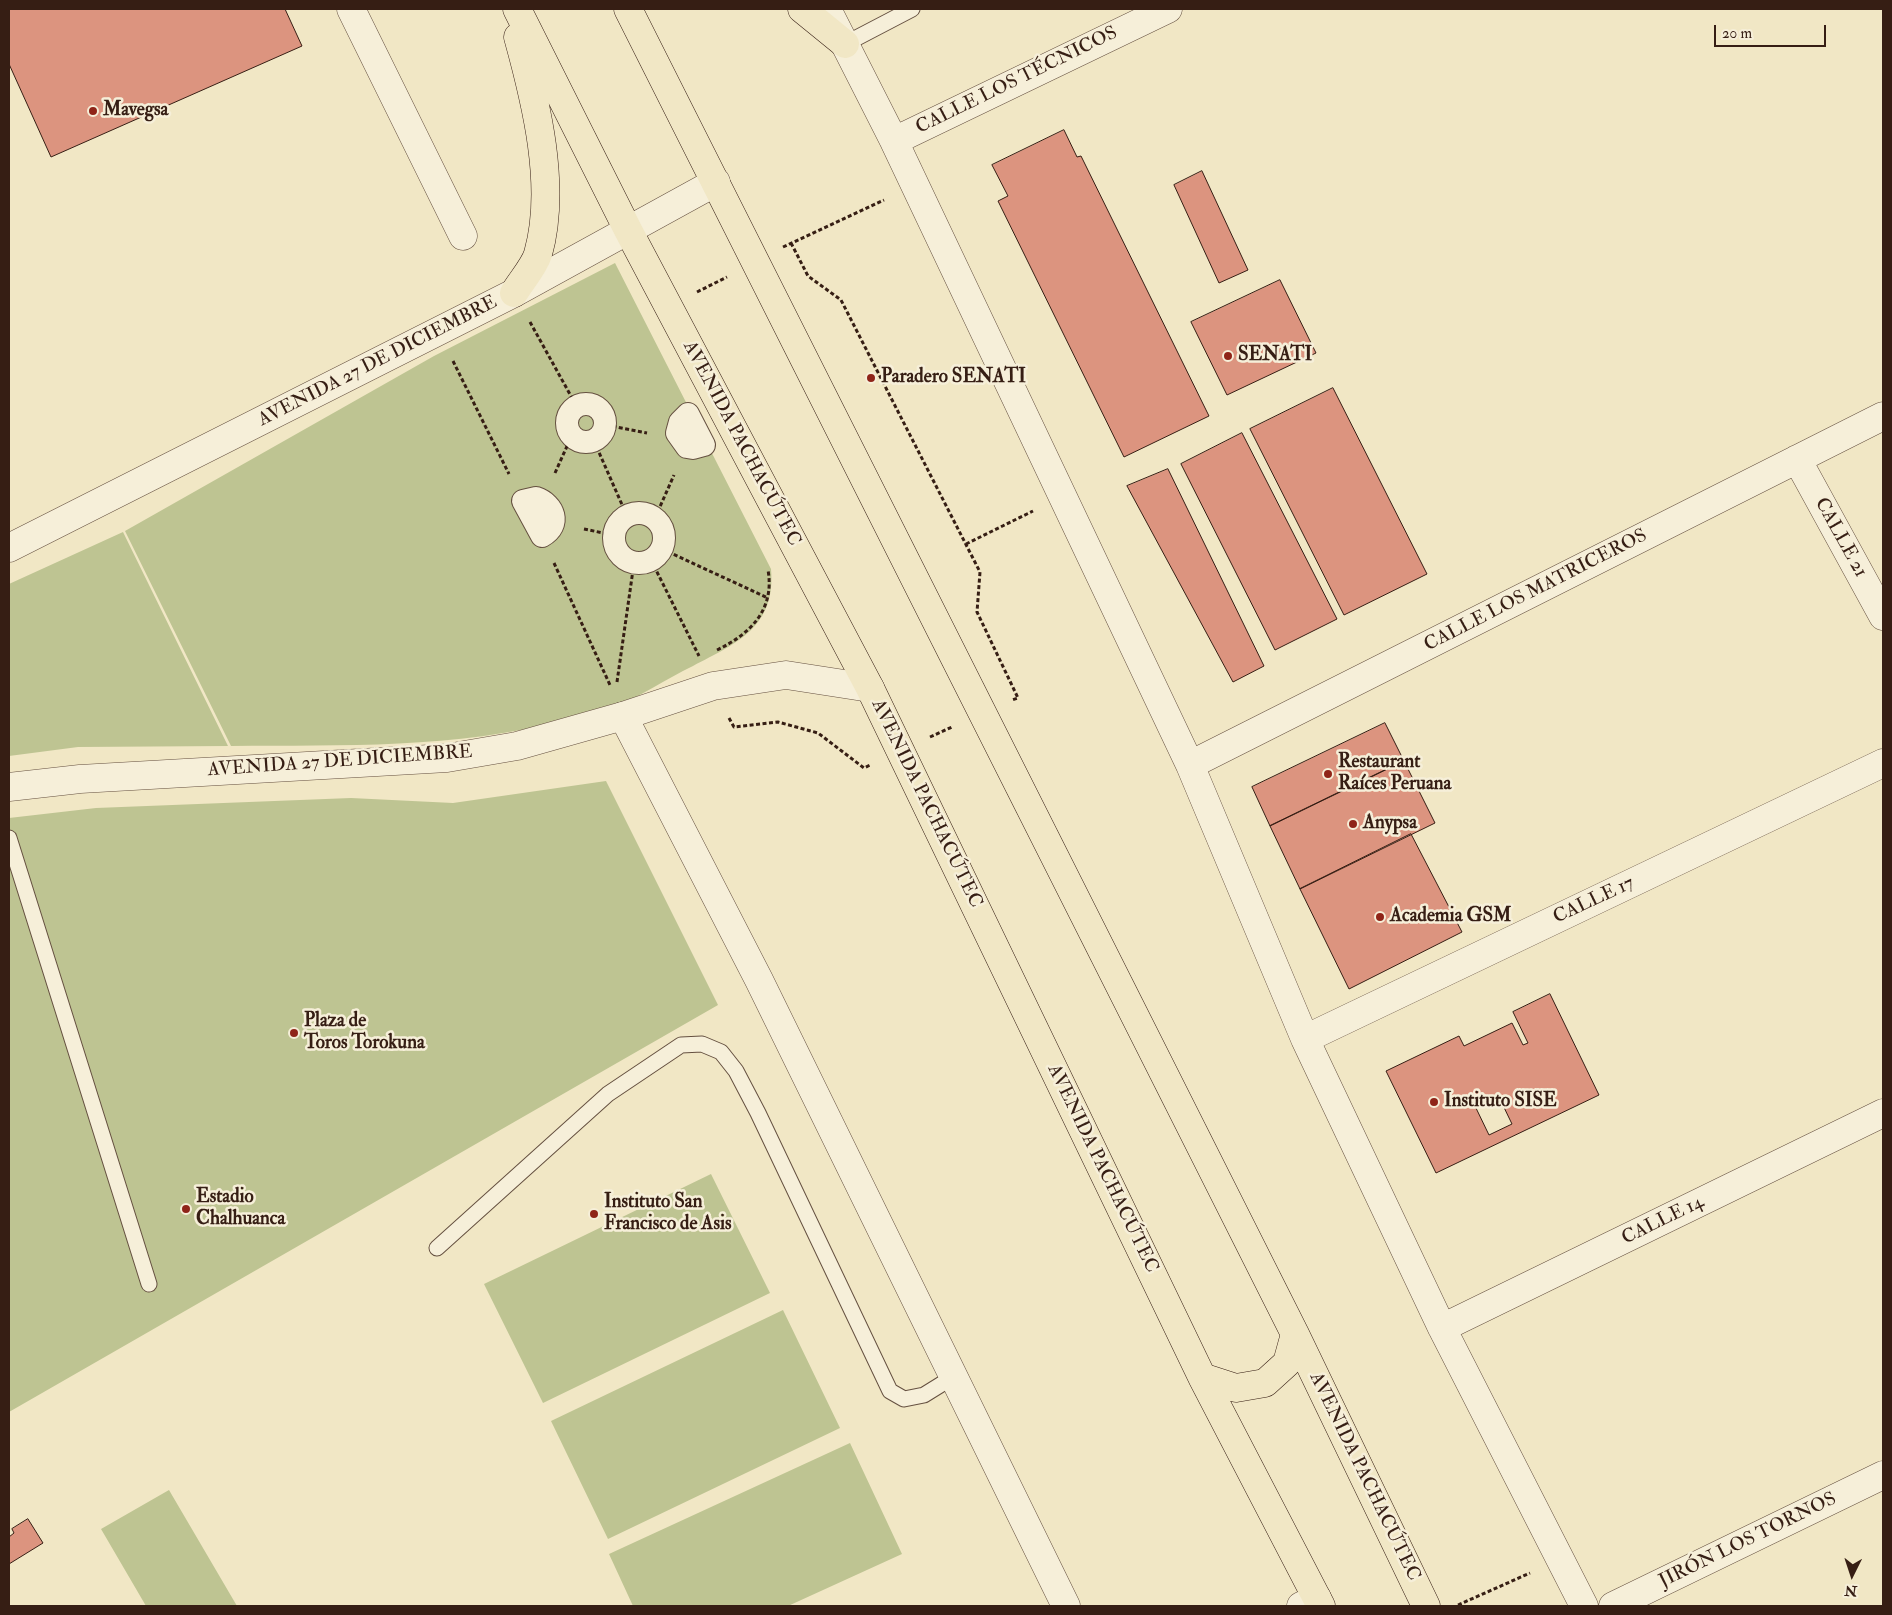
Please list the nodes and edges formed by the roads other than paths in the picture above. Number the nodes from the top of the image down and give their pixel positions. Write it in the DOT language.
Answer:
graph roads {
  1 [pos="351,9"];
  2 [pos="510,9"];
  3 [pos="517,9"];
  4 [pos="628,9"];
  5 [pos="802,9"];
  6 [pos="827,9"];
  7 [pos="912,9"];
  8 [pos="1168,9"];
  9 [pos="845,44"];
  10 [pos="894,141"];
  11 [pos="716,182"];
  12 [pos="628,230"];
  13 [pos="463,236"];
  14 [pos="514,293"];
  15 [pos="1883,416"];
  16 [pos="572,435"];
  17 [pos="1798,459"];
  18 [pos="532,501"];
  19 [pos="542,536"];
  20 [pos="9,548"];
  21 [pos="649,557"];
  22 [pos="1883,616"];
  23 [pos="870,688"];
  24 [pos="619,707"];
  25 [pos="1883,763"];
  26 [pos="1190,766"];
  27 [pos="9,786"];
  28 [pos="9,838"];
  29 [pos="1305,1039"];
  30 [pos="1883,1113"];
  31 [pos="438,1248"];
  32 [pos="149,1284"];
  33 [pos="1442,1328"];
  34 [pos="1295,1334"];
  35 [pos="953,1377"];
  36 [pos="1202,1377"];
  37 [pos="1883,1475"];
  38 [pos="1313,1604"];
  39 [pos="1066,1606"];
  40 [pos="1426,1606"];
  41 [pos="1584,1606"];
  42 [pos="1613,1606"];
  1 -- 13 [label="street"];
  2 -- 14 [label="main road"];
  3 -- 12 [label="main road, AVENIDA PACHACÚTEC"];
  4 -- 11 [label="main road, AVENIDA PACHACÚTEC"];
  5 -- 9 [label="main road"];
  6 -- 9 [label="street"];
  7 -- 9 [label="lane"];
  8 -- 10 [label="street, CALLE LOS TÉCNICOS"];
  9 -- 10 [label="street"];
  10 -- 26 [label="street"];
  11 -- 12 [label="street, AVENIDA 27 DE DICIEMBRE"];
  11 -- 34 [label="main road, AVENIDA PACHACÚTEC"];
  12 -- 14 [label="street, AVENIDA 27 DE DICIEMBRE"];
  12 -- 23 [label="main road, AVENIDA PACHACÚTEC"];
  14 -- 20 [label="street, AVENIDA 27 DE DICIEMBRE"];
  15 -- 17 [label="street, CALLE LOS MATRICEROS"];
  16 -- 16 [label="street"];
  17 -- 22 [label="street, CALLE 21"];
  17 -- 26 [label="street, CALLE LOS MATRICEROS"];
  18 -- 19 [label="street"];
  21 -- 21 [label="street"];
  23 -- 24 [label="street, AVENIDA 27 DE DICIEMBRE"];
  23 -- 36 [label="main road, AVENIDA PACHACÚTEC"];
  24 -- 27 [label="street, AVENIDA 27 DE DICIEMBRE"];
  24 -- 35 [label="street"];
  25 -- 29 [label="street, CALLE 17"];
  26 -- 29 [label="street"];
  28 -- 32 [label="lane"];
  29 -- 33 [label="street"];
  30 -- 33 [label="street, CALLE 14"];
  31 -- 35 [label="lane"];
  33 -- 41 [label="street"];
  34 -- 36 [label="main road"];
  34 -- 40 [label="main road, AVENIDA PACHACÚTEC"];
  35 -- 39 [label="street"];
  36 -- 38 [label="main road, AVENIDA PACHACÚTEC"];
  37 -- 42 [label="street, JIRÓN LOS TORNOS"];
}
